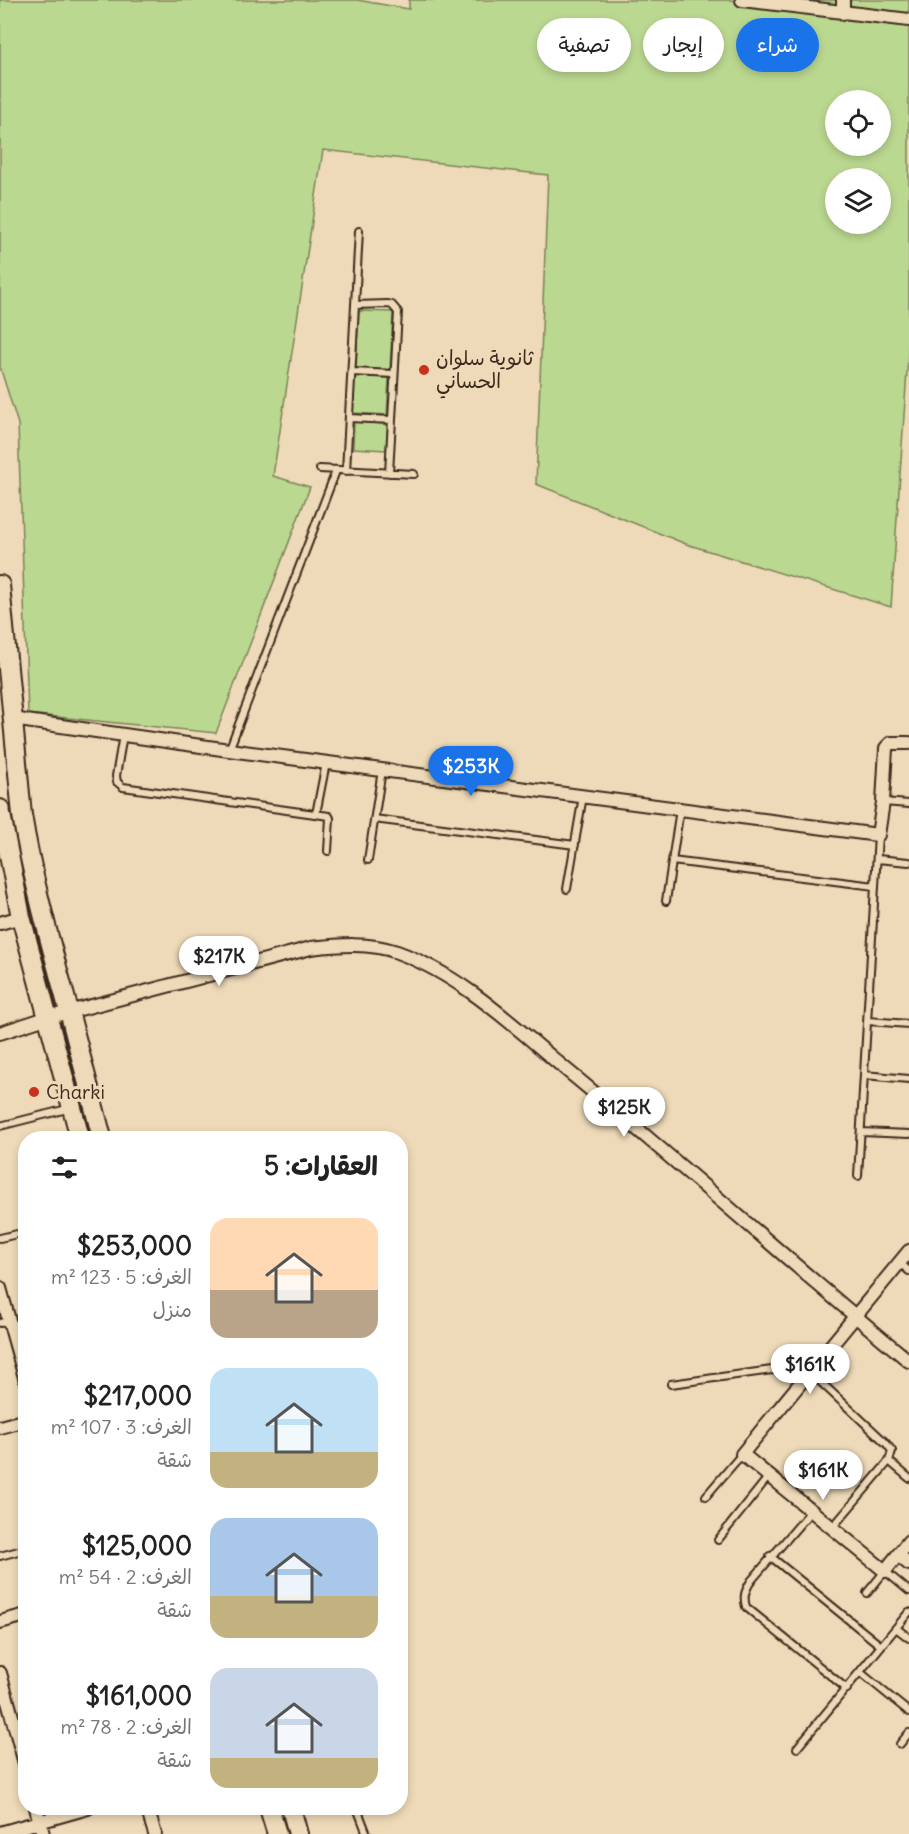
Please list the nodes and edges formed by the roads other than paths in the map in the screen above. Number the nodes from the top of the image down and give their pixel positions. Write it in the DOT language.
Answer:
graph roads {
  1 [pos="742,0"];
  2 [pos="843,6"];
  3 [pos="909,20"];
  4 [pos="359,231"];
  5 [pos="355,305"];
  6 [pos="351,372"];
  7 [pos="394,374"];
  8 [pos="349,418"];
  9 [pos="392,420"];
  10 [pos="320,470"];
  11 [pos="336,471"];
  12 [pos="346,471"];
  13 [pos="389,473"];
  14 [pos="414,474"];
  15 [pos="0,585"];
  16 [pos="8,709"];
  17 [pos="123,735"];
  18 [pos="909,743"];
  19 [pos="229,750"];
  20 [pos="326,763"];
  21 [pos="382,770"];
  22 [pos="584,796"];
  23 [pos="882,802"];
  24 [pos="909,804"];
  25 [pos="680,809"];
  26 [pos="316,814"];
  27 [pos="0,815"];
  28 [pos="374,819"];
  29 [pos="878,835"];
  30 [pos="575,845"];
  31 [pos="328,851"];
  32 [pos="877,859"];
  33 [pos="368,860"];
  34 [pos="672,861"];
  35 [pos="909,862"];
  36 [pos="876,886"];
  37 [pos="567,889"];
  38 [pos="666,901"];
  39 [pos="21,917"];
  40 [pos="0,923"];
  41 [pos="69,1013"];
  42 [pos="46,1018"];
  43 [pos="868,1021"];
  44 [pos="909,1024"];
  45 [pos="0,1033"];
  46 [pos="864,1075"];
  47 [pos="909,1079"];
  48 [pos="72,1108"];
  49 [pos="0,1126"];
  50 [pos="78,1131"];
  51 [pos="100,1131"];
  52 [pos="861,1132"];
  53 [pos="909,1134"];
  54 [pos="858,1176"];
  55 [pos="18,1234"];
  56 [pos="0,1238"];
  57 [pos="909,1251"];
  58 [pos="904,1267"];
  59 [pos="0,1288"];
  60 [pos="856,1317"];
  61 [pos="4,1321"];
  62 [pos="18,1359"];
  63 [pos="909,1361"];
  64 [pos="810,1372"];
  65 [pos="671,1384"];
  66 [pos="18,1422"];
  67 [pos="0,1427"];
  68 [pos="742,1454"];
  69 [pos="889,1461"];
  70 [pos="769,1476"];
  71 [pos="909,1478"];
  72 [pos="706,1496"];
  73 [pos="811,1511"];
  74 [pos="832,1528"];
  75 [pos="718,1540"];
  76 [pos="909,1541"];
  77 [pos="18,1551"];
  78 [pos="898,1555"];
  79 [pos="0,1556"];
  80 [pos="770,1556"];
  81 [pos="909,1564"];
  82 [pos="885,1571"];
  83 [pos="909,1591"];
  84 [pos="867,1593"];
  85 [pos="909,1612"];
  86 [pos="18,1617"];
  87 [pos="0,1622"];
  88 [pos="897,1628"];
  89 [pos="909,1638"];
  90 [pos="882,1646"];
  91 [pos="860,1672"];
  92 [pos="0,1673"];
  93 [pos="846,1689"];
  94 [pos="909,1712"];
  95 [pos="909,1733"];
  96 [pos="18,1738"];
  97 [pos="900,1744"];
  98 [pos="797,1748"];
  99 [pos="38,1815"];
  100 [pos="62,1815"];
  101 [pos="149,1815"];
  102 [pos="271,1815"];
  103 [pos="293,1815"];
  104 [pos="360,1815"];
  105 [pos="40,1821"];
  106 [pos="0,1833"];
  107 [pos="44,1834"];
  108 [pos="155,1834"];
  109 [pos="277,1834"];
  110 [pos="298,1834"];
  111 [pos="367,1834"];
  1 -- 2 [label="street"];
  2 -- 3 [label="street"];
  4 -- 5 [label="lane"];
  5 -- 6 [label="lane"];
  5 -- 7 [label="lane"];
  6 -- 7 [label="lane"];
  6 -- 8 [label="lane"];
  7 -- 9 [label="lane"];
  8 -- 9 [label="lane"];
  8 -- 12 [label="lane"];
  9 -- 13 [label="lane"];
  10 -- 11 [label="lane"];
  11 -- 12 [label="lane"];
  11 -- 19 [label="lane"];
  12 -- 13 [label="lane"];
  13 -- 14 [label="lane"];
  15 -- 16 [label="street"];
  16 -- 17 [label="street"];
  16 -- 41 [label="street"];
  17 -- 19 [label="street"];
  17 -- 26 [label="lane"];
  18 -- 23 [label="street"];
  19 -- 20 [label="street"];
  20 -- 21 [label="street"];
  20 -- 26 [label="lane"];
  21 -- 22 [label="street"];
  21 -- 28 [label="lane"];
  22 -- 25 [label="street"];
  22 -- 30 [label="lane"];
  23 -- 24 [label="lane"];
  23 -- 29 [label="street"];
  25 -- 29 [label="street"];
  25 -- 34 [label="lane"];
  26 -- 31 [label="lane"];
  27 -- 39 [label="street"];
  28 -- 30 [label="lane"];
  28 -- 33 [label="lane"];
  29 -- 32 [label="lane"];
  30 -- 37 [label="lane"];
  32 -- 35 [label="lane"];
  32 -- 36 [label="lane"];
  34 -- 36 [label="lane"];
  34 -- 38 [label="lane"];
  36 -- 43 [label="lane"];
  39 -- 40 [label="street"];
  39 -- 42 [label="street"];
  41 -- 42 [label="street"];
  41 -- 51 [label="street"];
  41 -- 60 [label="street"];
  42 -- 45 [label="street"];
  42 -- 48 [label="street"];
  43 -- 44 [label="lane"];
  43 -- 46 [label="lane"];
  46 -- 47 [label="lane"];
  46 -- 52 [label="lane"];
  48 -- 49 [label="lane"];
  48 -- 50 [label="street"];
  52 -- 53 [label="lane"];
  52 -- 54 [label="lane"];
  55 -- 56 [label="lane"];
  57 -- 58 [label="street"];
  58 -- 60 [label="street"];
  59 -- 61 [label="street"];
  60 -- 63 [label="street"];
  60 -- 64 [label="street"];
  61 -- 62 [label="street"];
  64 -- 65 [label="lane"];
  64 -- 68 [label="street"];
  64 -- 69 [label="lane"];
  66 -- 67 [label="street"];
  68 -- 70 [label="street"];
  68 -- 72 [label="lane"];
  69 -- 71 [label="lane"];
  69 -- 74 [label="lane"];
  70 -- 73 [label="street"];
  70 -- 75 [label="lane"];
  73 -- 74 [label="street"];
  73 -- 80 [label="lane"];
  74 -- 82 [label="street"];
  76 -- 78 [label="street"];
  77 -- 79 [label="lane"];
  78 -- 81 [label="street"];
  78 -- 82 [label="street"];
  80 -- 90 [label="lane"];
  80 -- 93 [label="lane"];
  82 -- 83 [label="lane"];
  82 -- 84 [label="lane"];
  85 -- 88 [label="lane"];
  86 -- 87 [label="street"];
  88 -- 89 [label="lane"];
  88 -- 90 [label="lane"];
  90 -- 91 [label="lane"];
  91 -- 93 [label="lane"];
  91 -- 94 [label="lane"];
  92 -- 96 [label="street"];
  93 -- 98 [label="lane"];
  95 -- 97 [label="lane"];
  99 -- 105 [label="street"];
  100 -- 105 [label="street"];
  101 -- 108 [label="street"];
  102 -- 109 [label="street"];
  103 -- 110 [label="street"];
  104 -- 111 [label="lane"];
  105 -- 106 [label="street"];
  105 -- 107 [label="street"];
}
